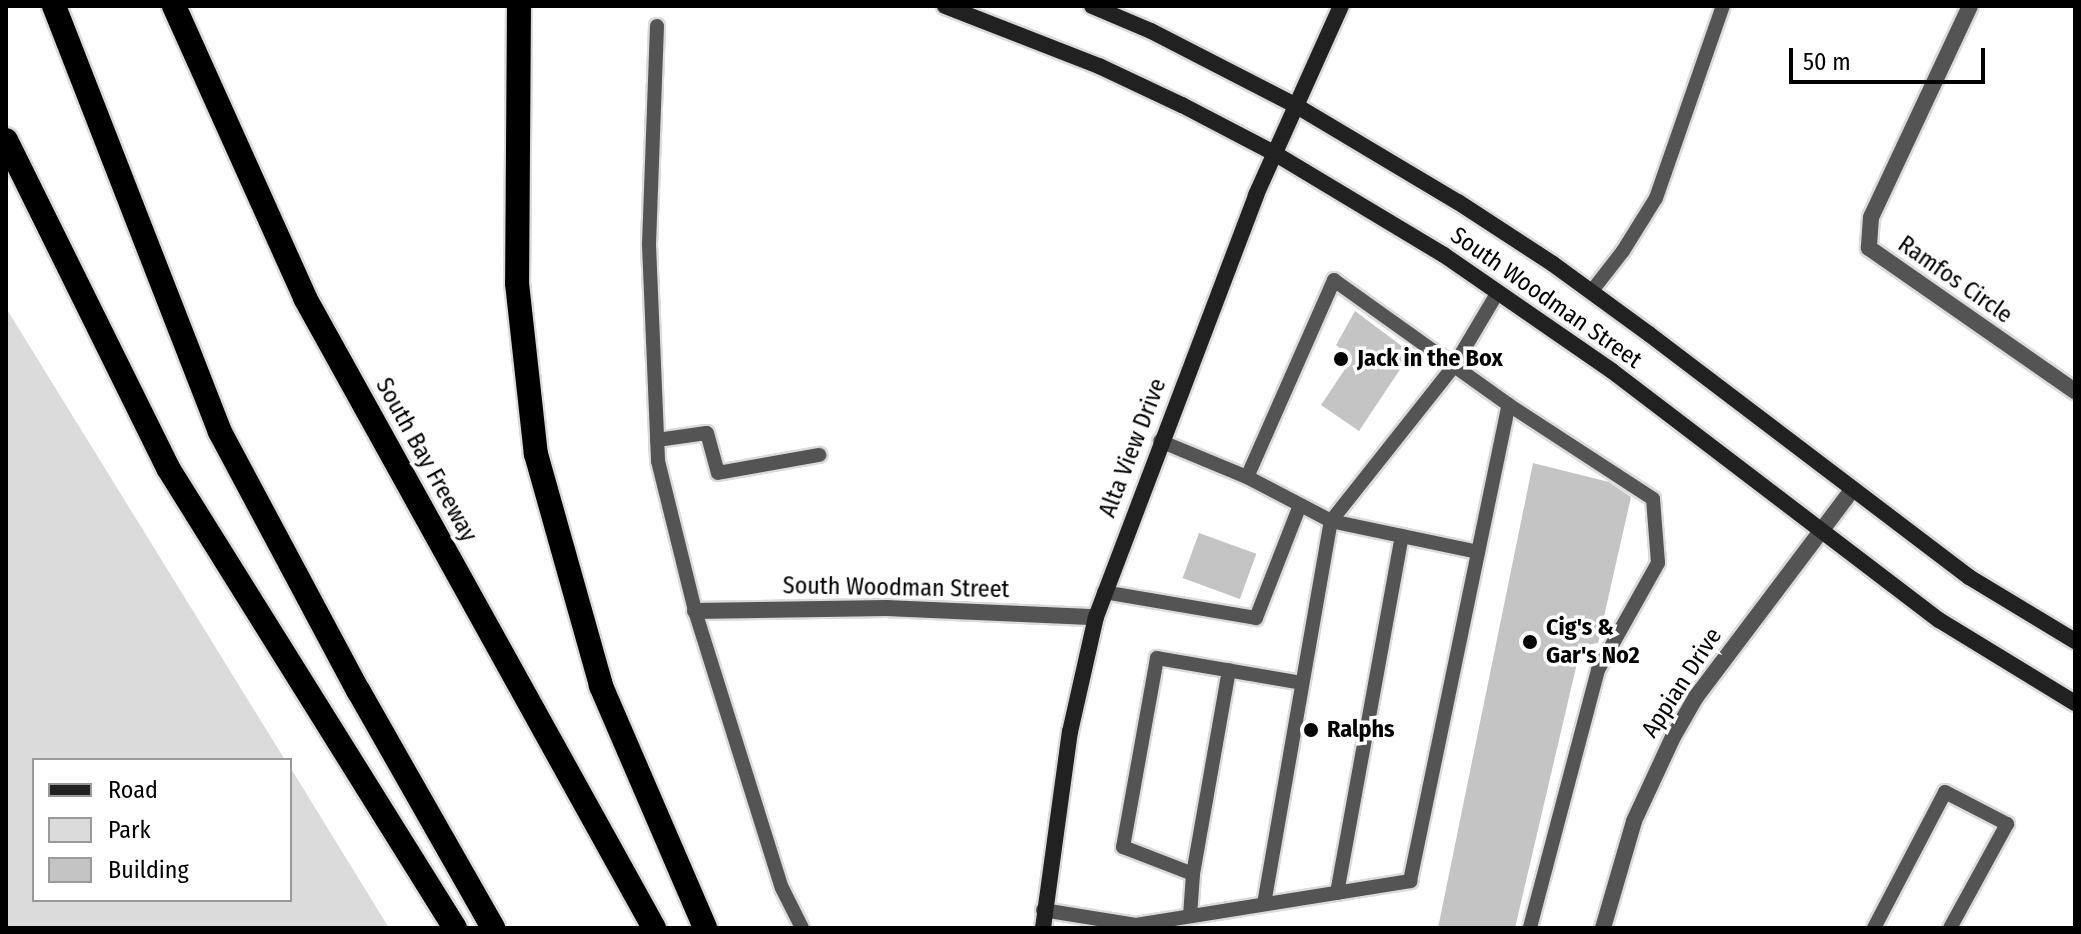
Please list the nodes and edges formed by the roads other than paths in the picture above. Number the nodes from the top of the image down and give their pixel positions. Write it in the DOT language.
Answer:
graph roads {
  1 [pos="54,6"];
  2 [pos="174,6"];
  3 [pos="519,6"];
  4 [pos="945,6"];
  5 [pos="1092,6"];
  6 [pos="1341,6"];
  7 [pos="1723,6"];
  8 [pos="1970,6"];
  9 [pos="657,26"];
  10 [pos="1295,105"];
  11 [pos="6,140"];
  12 [pos="1274,153"];
  13 [pos="1498,292"];
  14 [pos="1591,292"];
  15 [pos="1454,366"];
  16 [pos="2075,391"];
  17 [pos="1509,405"];
  18 [pos="657,440"];
  19 [pos="1160,441"];
  20 [pos="819,455"];
  21 [pos="1247,477"];
  22 [pos="1851,491"];
  23 [pos="1300,505"];
  24 [pos="1331,521"];
  25 [pos="1819,531"];
  26 [pos="1402,536"];
  27 [pos="1478,552"];
  28 [pos="1104,592"];
  29 [pos="695,611"];
  30 [pos="1096,617"];
  31 [pos="2075,641"];
  32 [pos="1229,670"];
  33 [pos="1302,683"];
  34 [pos="2075,703"];
  35 [pos="1193,874"];
  36 [pos="1337,893"];
  37 [pos="1264,904"];
  38 [pos="1043,910"];
  39 [pos="1190,916"];
  40 [pos="1136,926"];
  41 [pos="455,928"];
  42 [pos="493,928"];
  43 [pos="654,928"];
  44 [pos="705,928"];
  45 [pos="802,928"];
  46 [pos="1043,928"];
  47 [pos="1530,928"];
  48 [pos="1603,928"];
  49 [pos="1874,928"];
  50 [pos="1950,928"];
  1 -- 42 [label="highway"];
  2 -- 43 [label="highway, South Bay Freeway"];
  3 -- 44 [label="highway"];
  4 -- 12 [label="main road, South Woodman Street"];
  5 -- 10 [label="main road, South Woodman Street"];
  6 -- 10 [label="main road, Alta View Drive"];
  7 -- 14 [label="lane"];
  8 -- 16 [label="street, Ramfos Circle"];
  9 -- 18 [label="lane"];
  10 -- 12 [label="main road, Alta View Drive"];
  10 -- 14 [label="main road, South Woodman Street"];
  11 -- 41 [label="highway"];
  12 -- 13 [label="main road, South Woodman Street"];
  12 -- 19 [label="main road, Alta View Drive"];
  13 -- 15 [label="lane"];
  13 -- 25 [label="main road, South Woodman Street"];
  14 -- 22 [label="main road, South Woodman Street"];
  15 -- 17 [label="lane"];
  15 -- 21 [label="lane"];
  15 -- 24 [label="lane"];
  17 -- 27 [label="lane"];
  17 -- 47 [label="lane"];
  18 -- 20 [label="lane"];
  18 -- 29 [label="lane"];
  19 -- 21 [label="lane"];
  19 -- 28 [label="main road, Alta View Drive"];
  21 -- 23 [label="lane"];
  22 -- 25 [label="street, Appian Drive"];
  22 -- 31 [label="main road, South Woodman Street"];
  23 -- 24 [label="lane"];
  23 -- 28 [label="lane"];
  24 -- 26 [label="lane"];
  24 -- 33 [label="lane"];
  25 -- 34 [label="main road, South Woodman Street"];
  25 -- 48 [label="street, Appian Drive"];
  26 -- 27 [label="lane"];
  26 -- 36 [label="lane"];
  27 -- 36 [label="lane"];
  28 -- 30 [label="main road, Alta View Drive"];
  29 -- 30 [label="street, South Woodman Street"];
  29 -- 45 [label="lane"];
  30 -- 38 [label="main road, Alta View Drive"];
  32 -- 33 [label="lane"];
  32 -- 35 [label="lane"];
  32 -- 35 [label="lane"];
  33 -- 37 [label="lane"];
  35 -- 39 [label="lane"];
  36 -- 37 [label="lane"];
  37 -- 39 [label="lane"];
  38 -- 40 [label="lane"];
  38 -- 46 [label="main road, Alta View Drive"];
  39 -- 40 [label="lane"];
  49 -- 50 [label="lane"];
}
